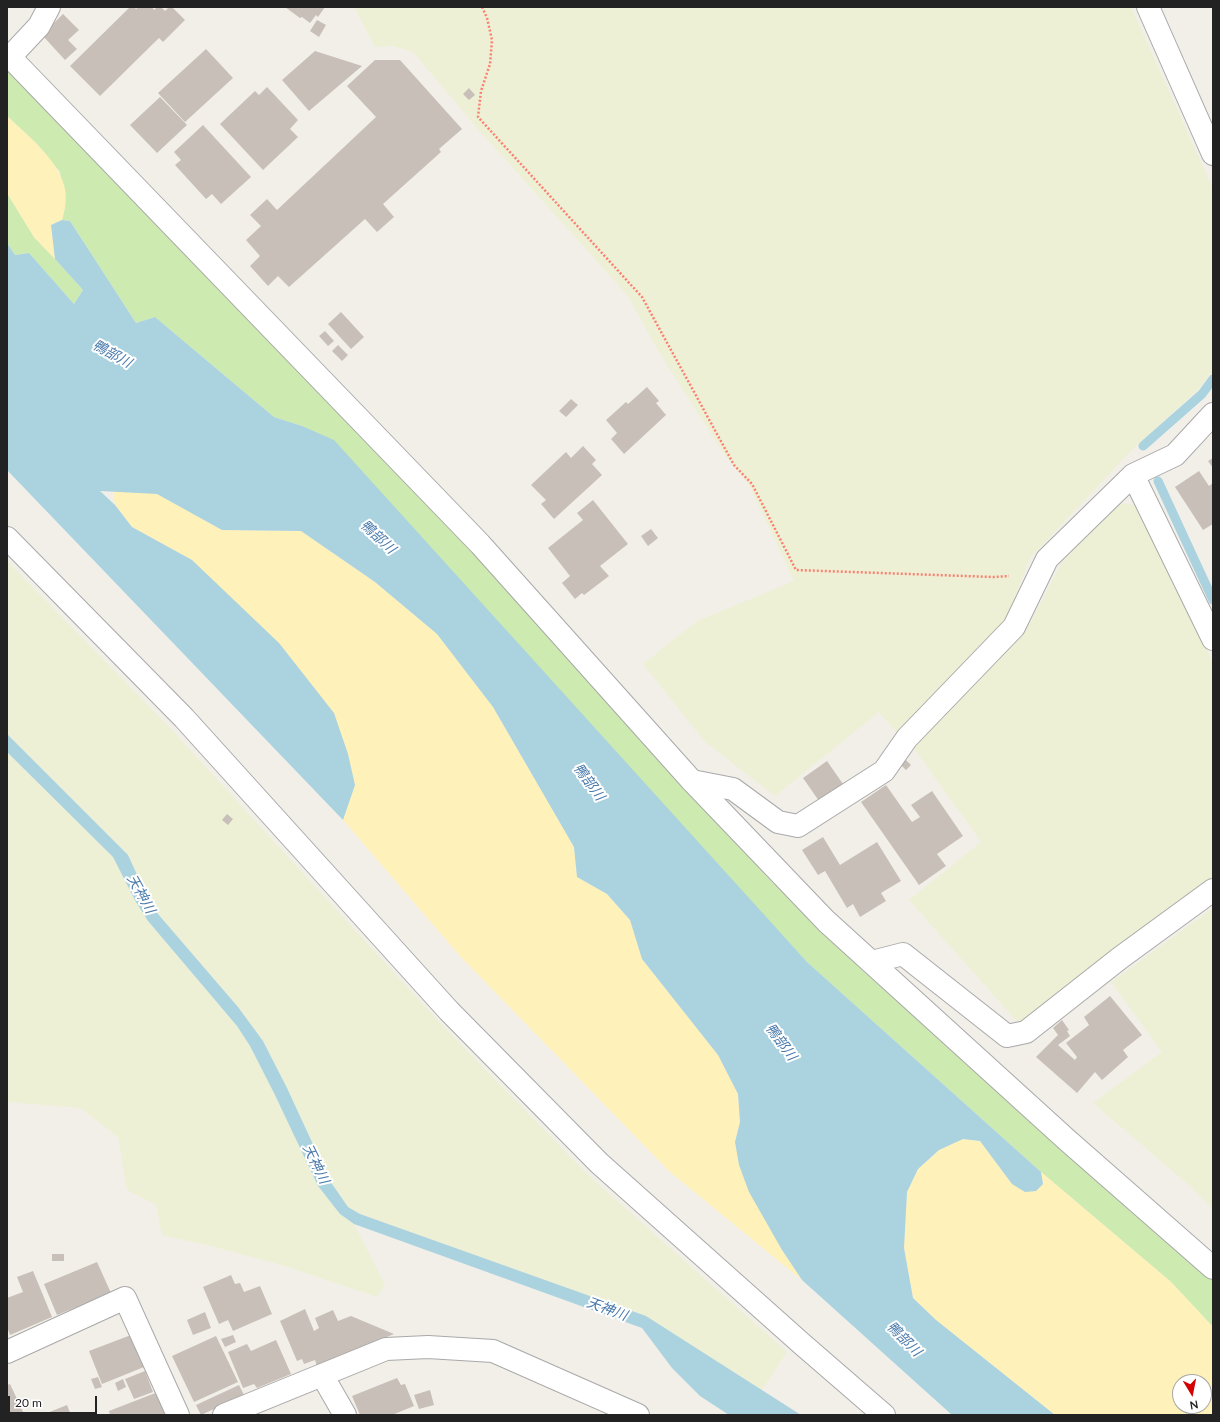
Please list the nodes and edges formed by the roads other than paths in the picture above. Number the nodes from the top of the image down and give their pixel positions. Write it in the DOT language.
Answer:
graph roads {
  1 [pos="50,7"];
  2 [pos="1148,7"];
  3 [pos="8,55"];
  4 [pos="1213,154"];
  5 [pos="1213,414"];
  6 [pos="1133,475"];
  7 [pos="7,538"];
  8 [pos="1213,638"];
  9 [pos="692,781"];
  10 [pos="1213,890"];
  11 [pos="872,962"];
  12 [pos="1213,1268"];
  13 [pos="7,1352"];
  14 [pos="322,1375"];
  15 [pos="178,1415"];
  16 [pos="224,1415"];
  17 [pos="345,1415"];
  18 [pos="638,1415"];
  19 [pos="884,1415"];
  1 -- 3 [label="street"];
  2 -- 4 [label="street"];
  3 -- 9 [label="street"];
  5 -- 6 [label="street"];
  6 -- 8 [label="street"];
  6 -- 9 [label="street"];
  7 -- 19 [label="street"];
  9 -- 11 [label="street"];
  10 -- 11 [label="street"];
  11 -- 12 [label="street"];
  13 -- 15 [label="street"];
  14 -- 16 [label="street"];
  14 -- 17 [label="street"];
  14 -- 18 [label="street"];
}
